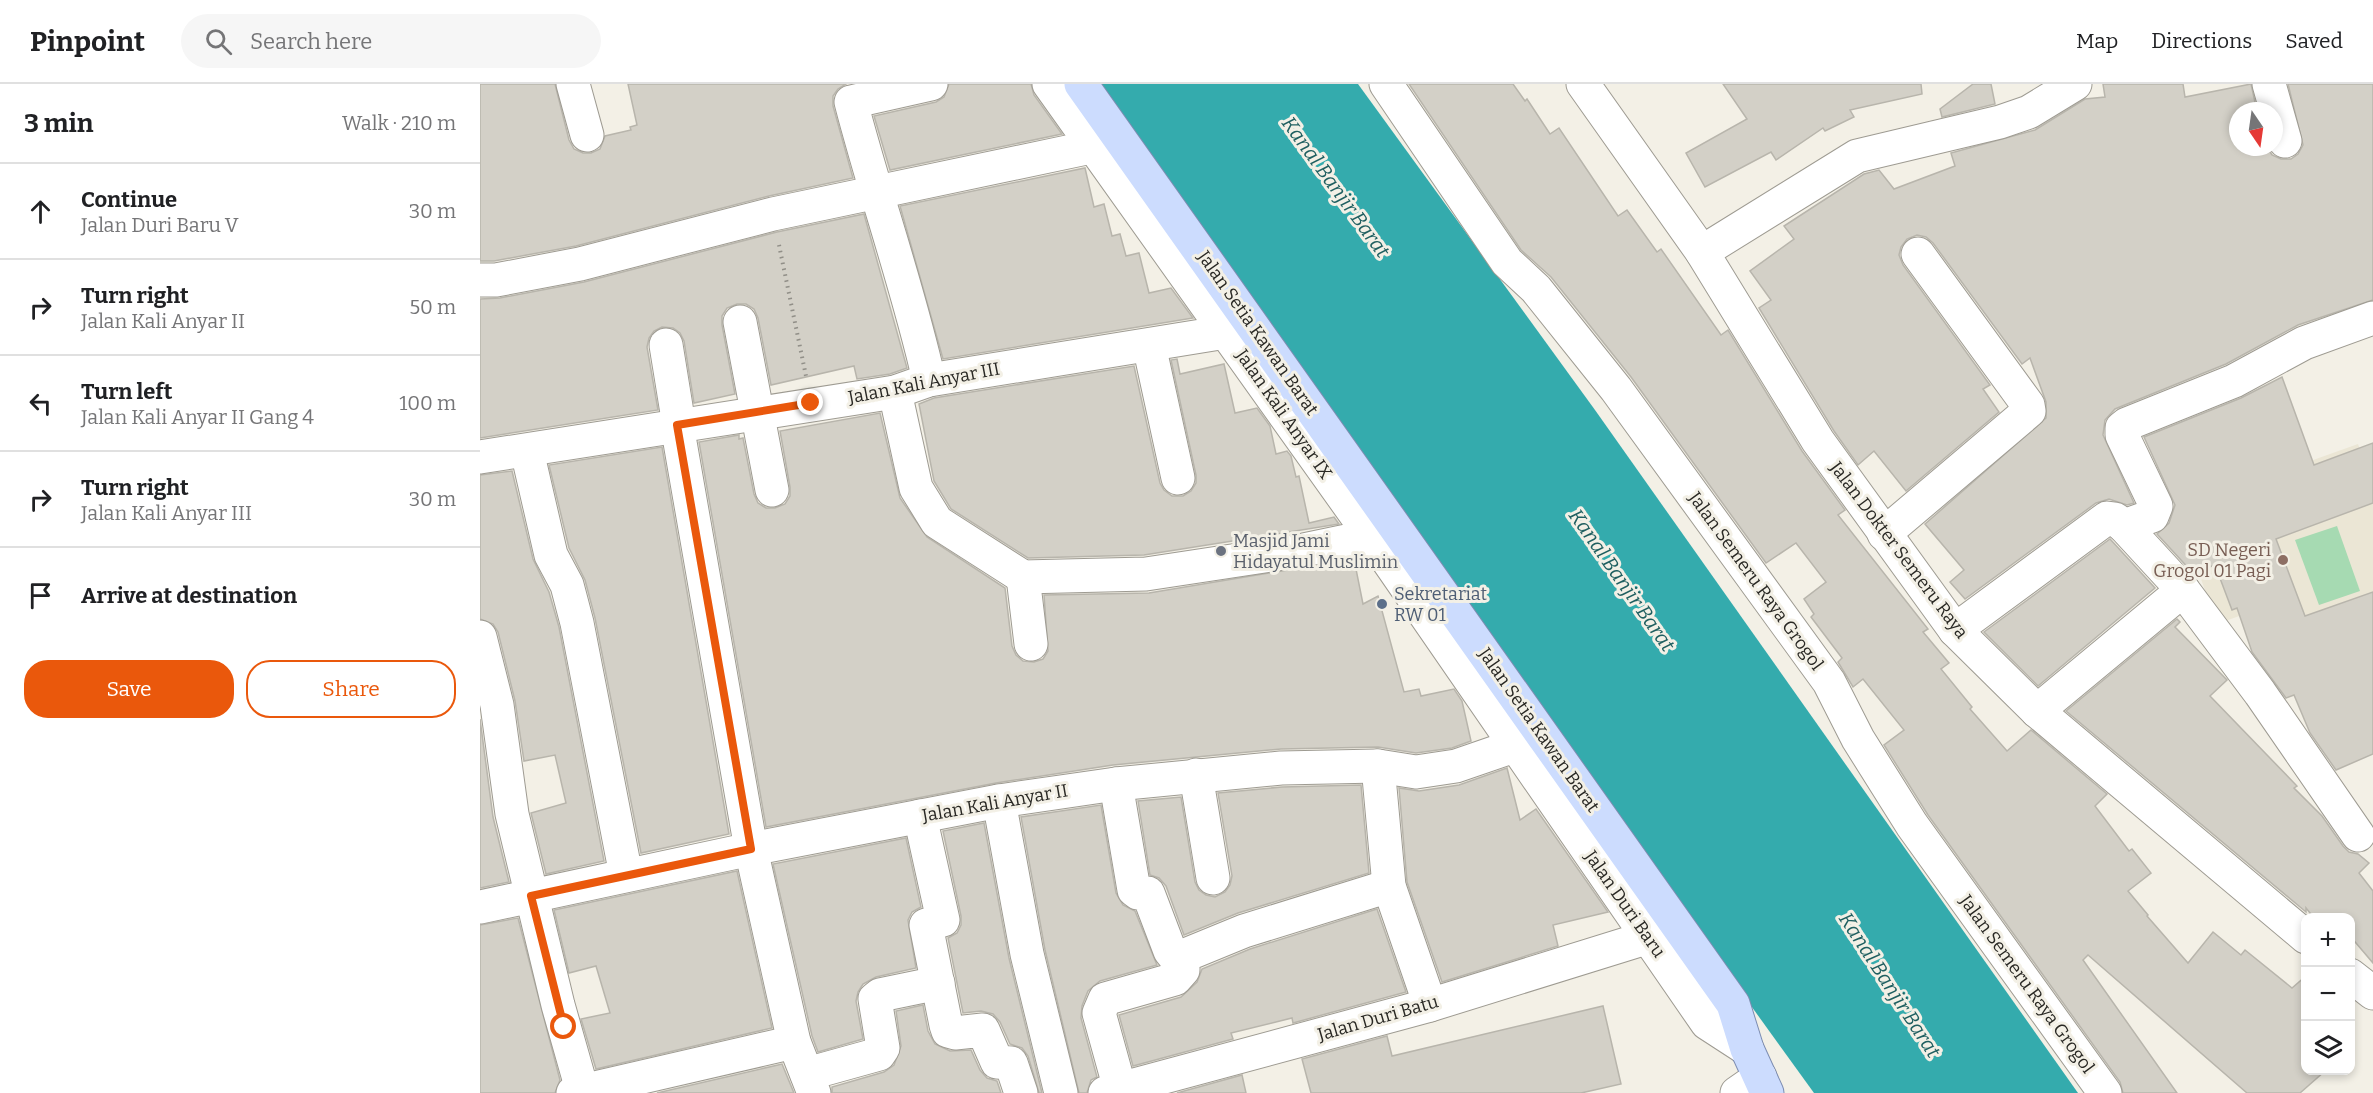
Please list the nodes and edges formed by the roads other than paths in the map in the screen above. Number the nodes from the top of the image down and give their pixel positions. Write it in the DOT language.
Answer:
graph roads {
  1 [pos="573,84"];
  2 [pos="931,84"];
  3 [pos="1049,84"];
  4 [pos="1081,84"];
  5 [pos="1386,84"];
  6 [pos="1583,84"];
  7 [pos="2075,84"];
  8 [pos="2269,84"];
  9 [pos="848,93"];
  10 [pos="2045,93"];
  11 [pos="587,135"];
  12 [pos="2285,141"];
  13 [pos="1091,147"];
  14 [pos="874,191"];
  15 [pos="1702,252"];
  16 [pos="1918,254"];
  17 [pos="480,280"];
  18 [pos="2373,318"];
  19 [pos="740,322"];
  20 [pos="1226,332"];
  21 [pos="666,345"];
  22 [pos="1149,345"];
  23 [pos="929,380"];
  24 [pos="895,392"];
  25 [pos="759,412"];
  26 [pos="678,425"];
  27 [pos="527,451"];
  28 [pos="480,457"];
  29 [pos="1178,478"];
  30 [pos="772,490"];
  31 [pos="2124,526"];
  32 [pos="1884,534"];
  33 [pos="1371,536"];
  34 [pos="1023,577"];
  35 [pos="2182,590"];
  36 [pos="1955,630"];
  37 [pos="480,637"];
  38 [pos="1031,644"];
  39 [pos="2037,711"];
  40 [pos="1514,746"];
  41 [pos="1378,766"];
  42 [pos="1196,775"];
  43 [pos="1116,784"];
  44 [pos="999,801"];
  45 [pos="920,816"];
  46 [pos="2358,835"];
  47 [pos="751,849"];
  48 [pos="626,875"];
  49 [pos="1213,878"];
  50 [pos="1389,886"];
  51 [pos="531,896"];
  52 [pos="480,908"];
  53 [pos="2301,933"];
  54 [pos="1649,937"];
  55 [pos="1183,956"];
  56 [pos="2355,979"];
  57 [pos="938,983"];
  58 [pos="2373,993"];
  59 [pos="1430,1005"];
  60 [pos="794,1042"];
  61 [pos="1753,1078"];
  62 [pos="810,1084"];
  63 [pos="1112,1091"];
  64 [pos="580,1092"];
  65 [pos="1021,1093"];
  66 [pos="1061,1093"];
  67 [pos="2105,1093"];
  1 -- 11 [label="street"];
  2 -- 9 [label="street"];
  3 -- 13 [label="street, Jalan Kali Anyar IX"];
  4 -- 61 [label="main road, Jalan Setia Kawan Barat"];
  5 -- 67 [label="street, Jalan Semeru Raya Grogol"];
  6 -- 15 [label="street, Jalan Dokter Semeru Raya"];
  7 -- 10 [label="street"];
  8 -- 12 [label="street"];
  9 -- 14 [label="street"];
  10 -- 15 [label="street"];
  13 -- 14 [label="street"];
  13 -- 20 [label="street, Jalan Kali Anyar IX"];
  14 -- 17 [label="street"];
  14 -- 23 [label="street"];
  15 -- 32 [label="street, Jalan Dokter Semeru Raya"];
  16 -- 32 [label="street"];
  18 -- 31 [label="street"];
  19 -- 25 [label="street"];
  20 -- 22 [label="street, Jalan Kali Anyar III"];
  20 -- 33 [label="street, Jalan Kali Anyar IX"];
  21 -- 26 [label="street"];
  22 -- 23 [label="street, Jalan Kali Anyar III"];
  22 -- 29 [label="street"];
  23 -- 24 [label="street, Jalan Kali Anyar III"];
  24 -- 25 [label="street, Jalan Kali Anyar III"];
  24 -- 34 [label="street"];
  25 -- 26 [label="street, Jalan Kali Anyar III"];
  25 -- 30 [label="street"];
  26 -- 27 [label="street, Jalan Kali Anyar III"];
  26 -- 47 [label="street"];
  27 -- 28 [label="street, Jalan Kali Anyar III"];
  27 -- 48 [label="street"];
  31 -- 35 [label="street"];
  31 -- 36 [label="street"];
  32 -- 36 [label="street, Jalan Dokter Semeru Raya"];
  33 -- 34 [label="street"];
  33 -- 40 [label="street, Jalan Kali Anyar IX"];
  34 -- 38 [label="street"];
  35 -- 39 [label="street"];
  35 -- 46 [label="street"];
  36 -- 39 [label="street, Jalan Dokter Semeru Raya"];
  37 -- 51 [label="street"];
  39 -- 53 [label="street, Jalan Dokter Semeru Raya"];
  40 -- 41 [label="street, Jalan Kali Anyar II"];
  40 -- 54 [label="street, Jalan Duri Baru"];
  41 -- 42 [label="street, Jalan Kali Anyar II"];
  41 -- 50 [label="street"];
  42 -- 43 [label="street, Jalan Kali Anyar II"];
  42 -- 49 [label="street"];
  43 -- 44 [label="street, Jalan Kali Anyar II"];
  43 -- 55 [label="street"];
  44 -- 45 [label="street, Jalan Kali Anyar II"];
  44 -- 66 [label="street"];
  45 -- 47 [label="street, Jalan Kali Anyar II"];
  45 -- 57 [label="street"];
  47 -- 48 [label="street, Jalan Kali Anyar II"];
  47 -- 60 [label="street"];
  48 -- 51 [label="street, Jalan Kali Anyar II"];
  50 -- 55 [label="street"];
  50 -- 59 [label="street"];
  51 -- 52 [label="street, Jalan Kali Anyar II"];
  51 -- 64 [label="street"];
  54 -- 59 [label="street, Jalan Duri Batu"];
  54 -- 61 [label="street, Jalan Duri Baru"];
  55 -- 63 [label="street"];
  56 -- 58 [label="street"];
  57 -- 62 [label="street"];
  57 -- 65 [label="street"];
  59 -- 63 [label="street, Jalan Duri Batu"];
  60 -- 62 [label="street"];
  60 -- 64 [label="street"];
}
